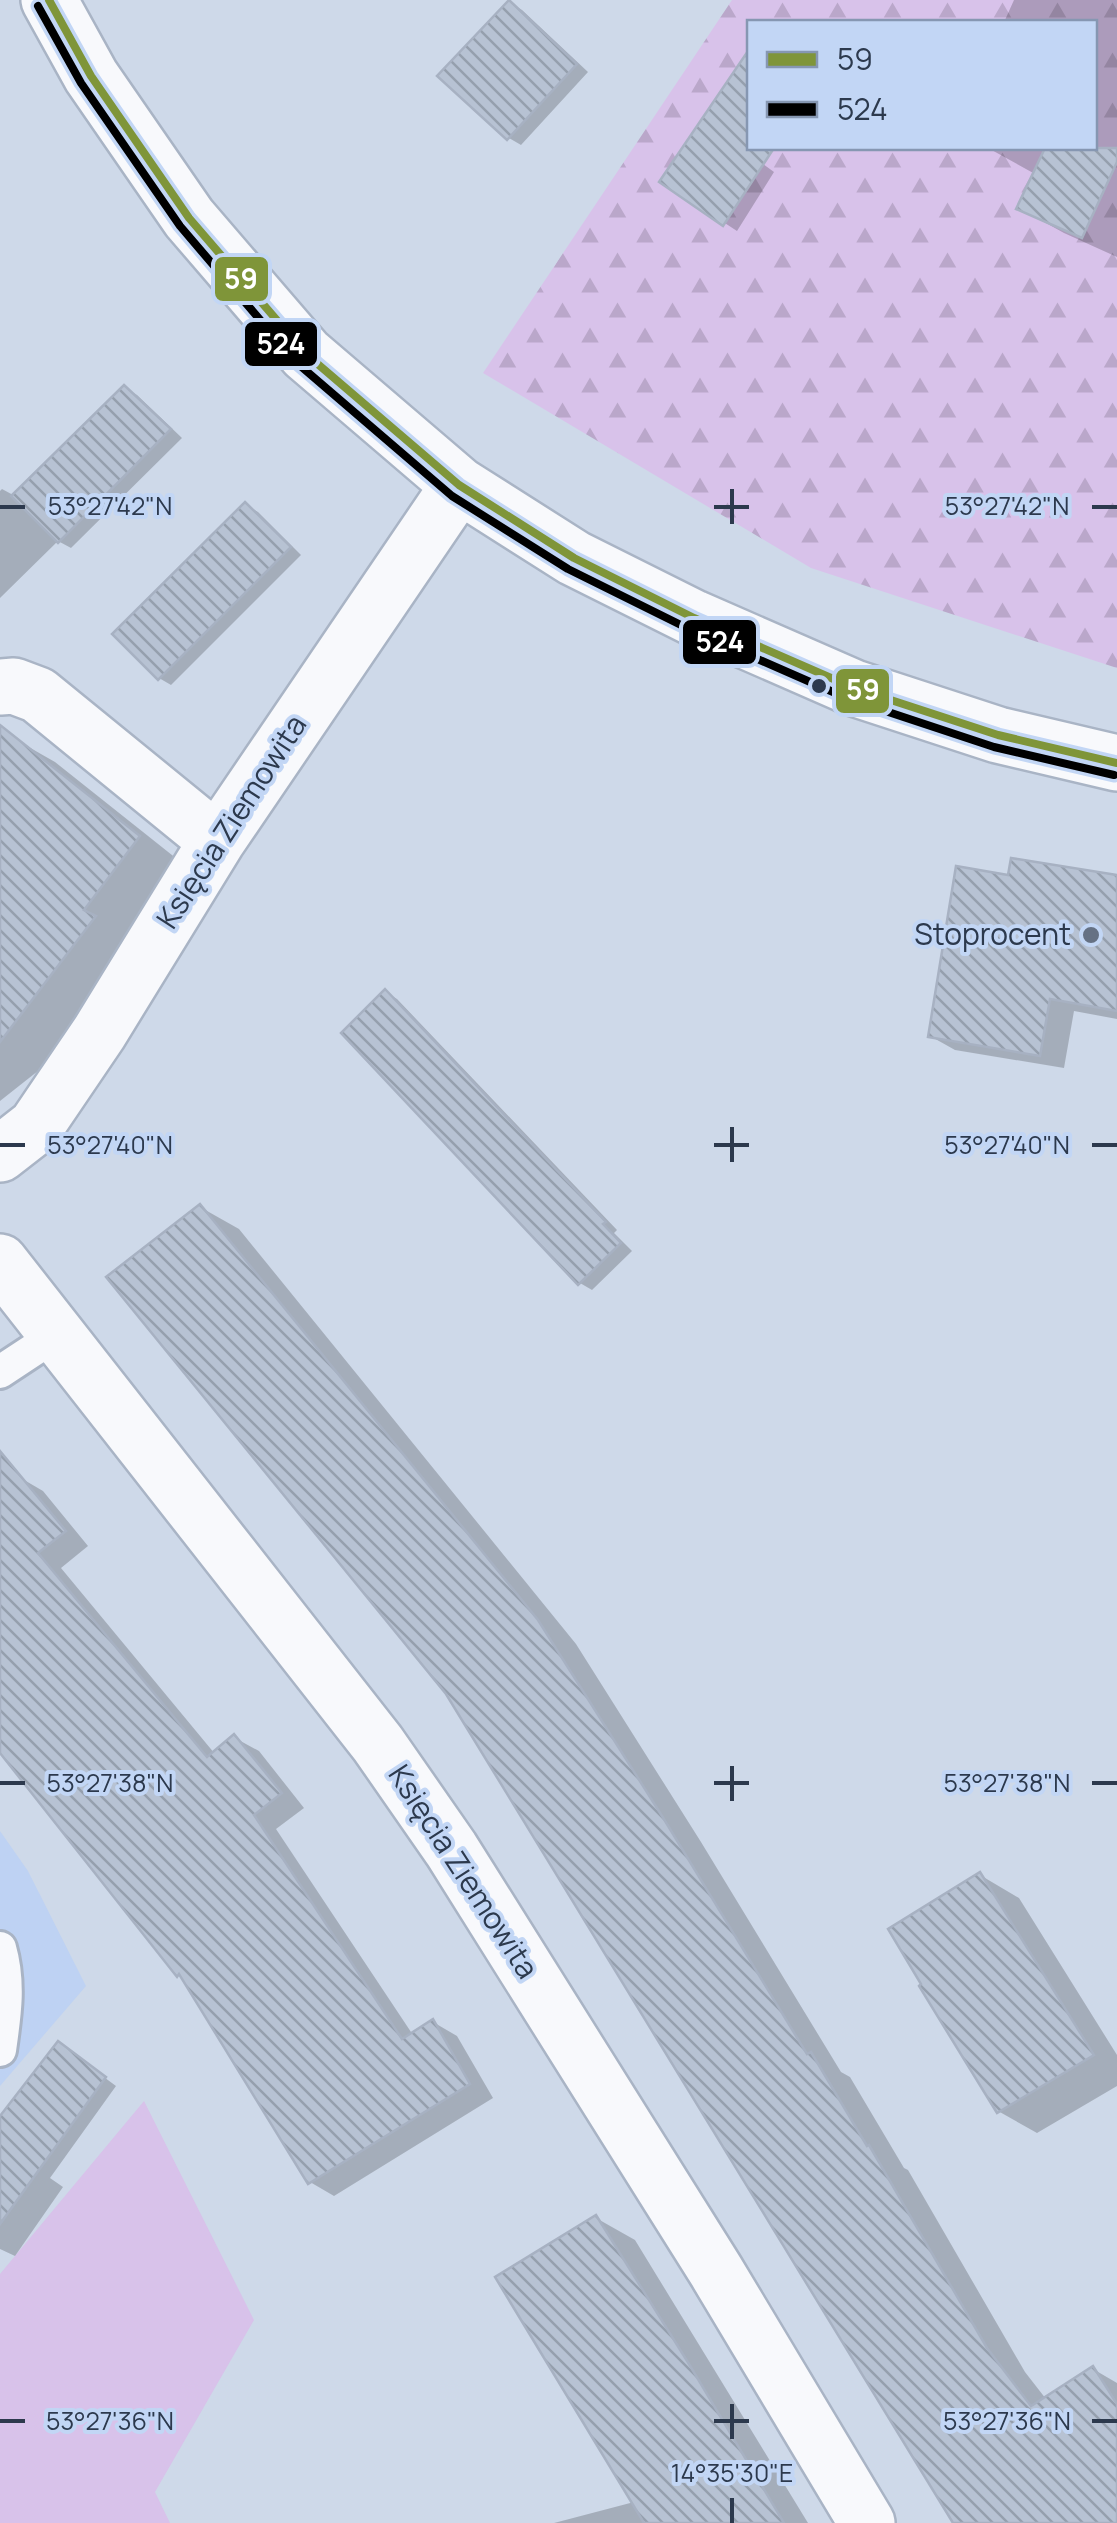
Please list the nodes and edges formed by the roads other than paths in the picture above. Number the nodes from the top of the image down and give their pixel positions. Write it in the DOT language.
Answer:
graph roads {
  1 [pos="49,0"];
  2 [pos="458,484"];
  3 [pos="0,687"];
  4 [pos="1117,764"];
  5 [pos="217,841"];
  6 [pos="0,1154"];
  7 [pos="0,1262"];
  8 [pos="56,1335"];
  9 [pos="0,1372"];
  10 [pos="0,1948"];
  11 [pos="0,2050"];
  12 [pos="867,2523"];
  1 -- 2 [label="street"];
  2 -- 4 [label="street"];
  2 -- 5 [label="street, Księcia Ziemowita"];
  3 -- 5 [label="street"];
  5 -- 6 [label="street, Księcia Ziemowita"];
  7 -- 8 [label="street, Księcia Ziemowita"];
  8 -- 9 [label="lane"];
  8 -- 12 [label="street, Księcia Ziemowita"];
  10 -- 11 [label="lane"];
}
